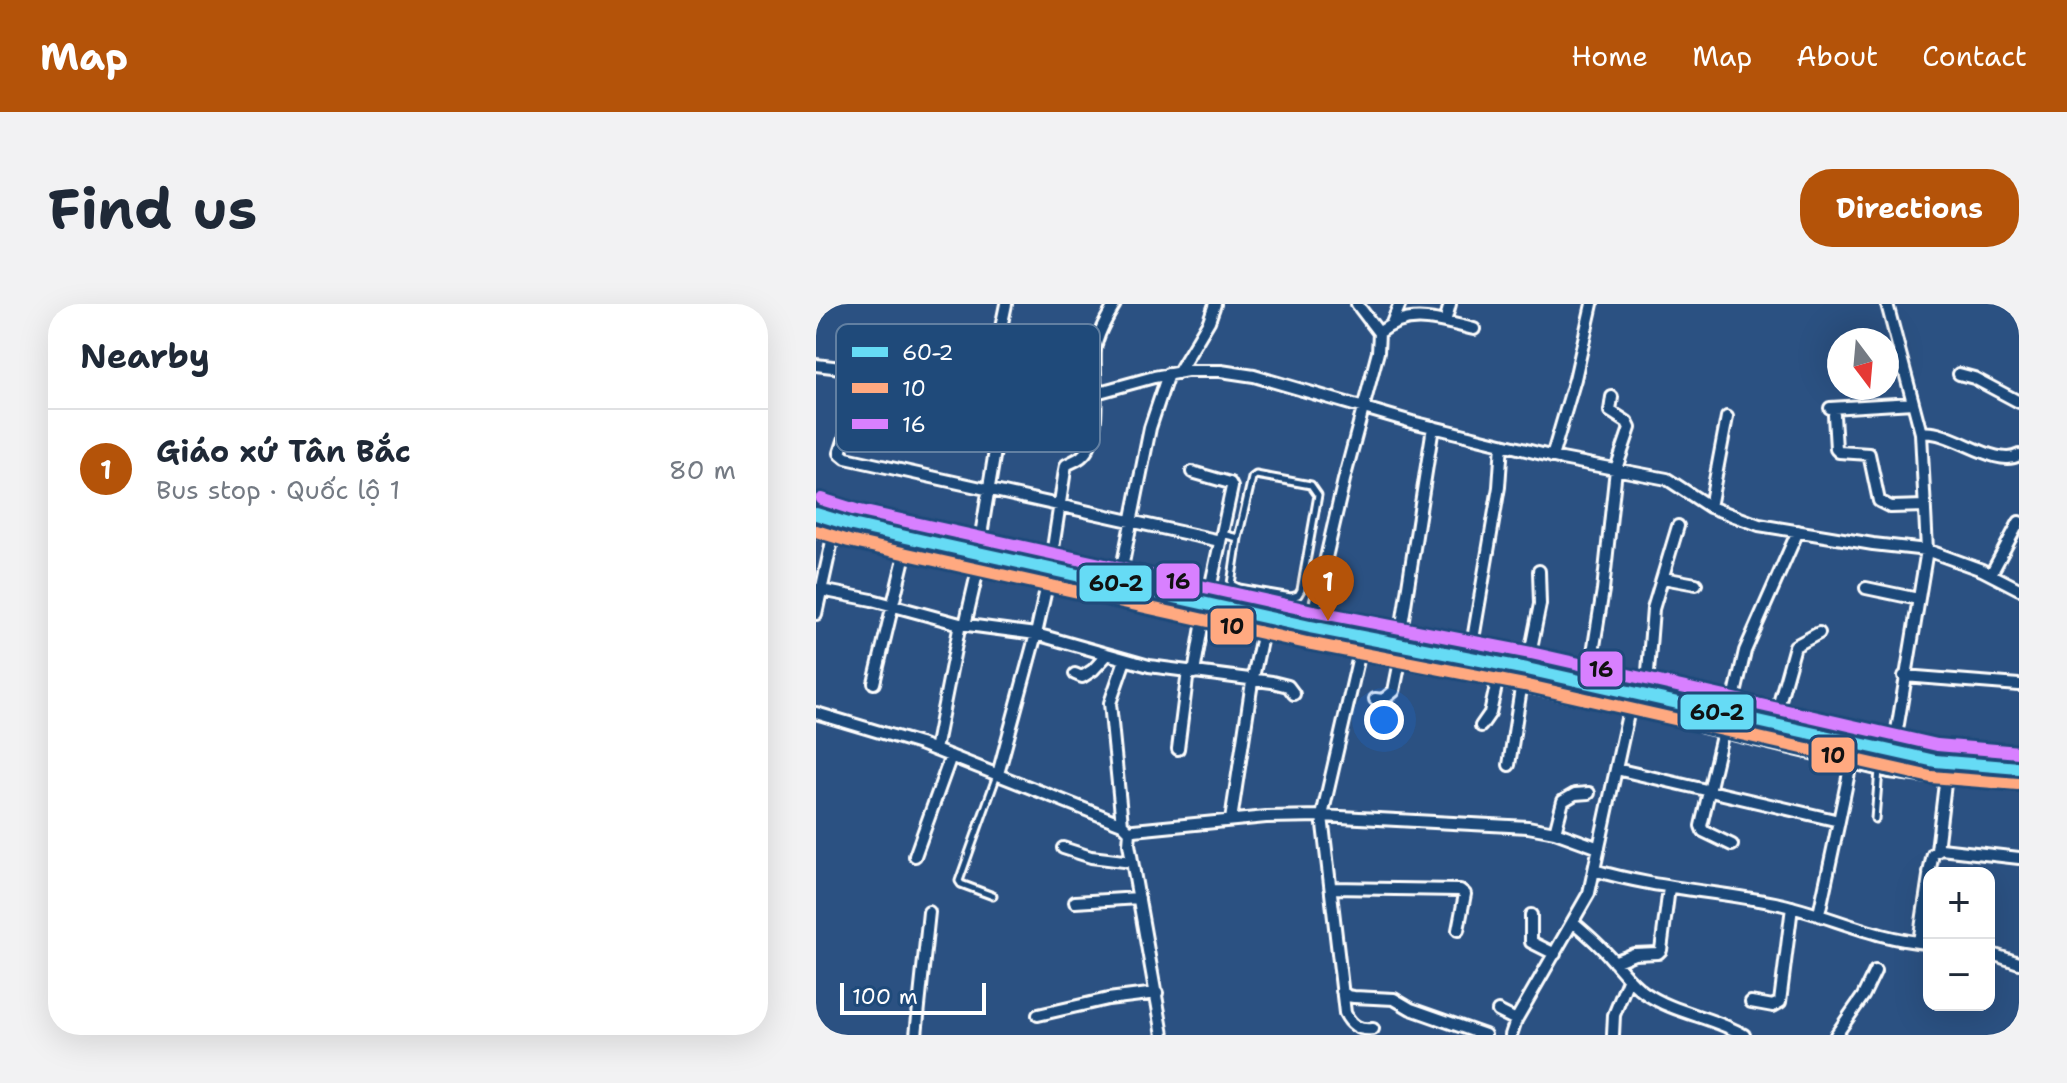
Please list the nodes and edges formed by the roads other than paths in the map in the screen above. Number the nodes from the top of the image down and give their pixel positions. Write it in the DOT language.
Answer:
graph roads {
  1 [pos="1006,304"];
  2 [pos="1115,304"];
  3 [pos="1215,304"];
  4 [pos="1357,304"];
  5 [pos="1371,304"];
  6 [pos="1400,304"];
  7 [pos="1450,304"];
  8 [pos="1592,304"];
  9 [pos="1887,304"];
  10 [pos="1368,317"];
  11 [pos="1445,322"];
  12 [pos="1392,323"];
  13 [pos="1002,324"];
  14 [pos="1474,329"];
  15 [pos="1100,333"];
  16 [pos="1379,333"];
  17 [pos="816,365"];
  18 [pos="836,367"];
  19 [pos="1173,374"];
  20 [pos="1959,374"];
  21 [pos="1100,392"];
  22 [pos="1612,397"];
  23 [pos="2019,402"];
  24 [pos="1913,403"];
  25 [pos="1364,408"];
  26 [pos="1727,417"];
  27 [pos="1433,427"];
  28 [pos="1921,433"];
  29 [pos="1502,444"];
  30 [pos="840,452"];
  31 [pos="995,452"];
  32 [pos="1085,452"];
  33 [pos="2019,455"];
  34 [pos="1552,457"];
  35 [pos="1616,469"];
  36 [pos="1192,472"];
  37 [pos="989,491"];
  38 [pos="1061,505"];
  39 [pos="1925,506"];
  40 [pos="1710,507"];
  41 [pos="816,514"];
  42 [pos="1132,520"];
  43 [pos="2019,522"];
  44 [pos="1678,526"];
  45 [pos="825,530"];
  46 [pos="1798,531"];
  47 [pos="1221,537"];
  48 [pos="1238,538"];
  49 [pos="906,550"];
  50 [pos="1927,550"];
  51 [pos="978,559"];
  52 [pos="1539,571"];
  53 [pos="1049,574"];
  54 [pos="1991,574"];
  55 [pos="1663,578"];
  56 [pos="1119,583"];
  57 [pos="1696,584"];
  58 [pos="1866,588"];
  59 [pos="819,589"];
  60 [pos="2019,589"];
  61 [pos="1918,599"];
  62 [pos="893,606"];
  63 [pos="1206,609"];
  64 [pos="816,614"];
  65 [pos="962,624"];
  66 [pos="1264,627"];
  67 [pos="1310,627"];
  68 [pos="1819,633"];
  69 [pos="1036,634"];
  70 [pos="1361,647"];
  71 [pos="1400,650"];
  72 [pos="1106,656"];
  73 [pos="1470,657"];
  74 [pos="1125,660"];
  75 [pos="1191,672"];
  76 [pos="1075,674"];
  77 [pos="1524,676"];
  78 [pos="1904,676"];
  79 [pos="1498,677"];
  80 [pos="1253,680"];
  81 [pos="874,683"];
  82 [pos="1588,684"];
  83 [pos="2019,685"];
  84 [pos="1294,694"];
  85 [pos="1375,699"];
  86 [pos="1638,701"];
  87 [pos="816,713"];
  88 [pos="1727,722"];
  89 [pos="1773,725"];
  90 [pos="1481,726"];
  91 [pos="1178,749"];
  92 [pos="935,750"];
  93 [pos="951,756"];
  94 [pos="1852,758"];
  95 [pos="1886,758"];
  96 [pos="1509,765"];
  97 [pos="2019,768"];
  98 [pos="1616,769"];
  99 [pos="998,774"];
  100 [pos="1946,775"];
  101 [pos="2019,779"];
  102 [pos="1711,792"];
  103 [pos="1589,793"];
  104 [pos="1322,816"];
  105 [pos="1875,819"];
  106 [pos="1231,820"];
  107 [pos="1839,821"];
  108 [pos="1126,828"];
  109 [pos="1555,832"];
  110 [pos="1732,845"];
  111 [pos="1063,848"];
  112 [pos="1599,848"];
  113 [pos="1937,850"];
  114 [pos="915,856"];
  115 [pos="2019,858"];
  116 [pos="1132,862"];
  117 [pos="1930,867"];
  118 [pos="1594,870"];
  119 [pos="1331,888"];
  120 [pos="1669,888"];
  121 [pos="993,896"];
  122 [pos="1139,898"];
  123 [pos="1075,902"];
  124 [pos="1792,907"];
  125 [pos="929,912"];
  126 [pos="1819,914"];
  127 [pos="1531,915"];
  128 [pos="1573,922"];
  129 [pos="1458,930"];
  130 [pos="1923,943"];
  131 [pos="1555,954"];
  132 [pos="1995,956"];
  133 [pos="1614,962"];
  134 [pos="2019,963"];
  135 [pos="1875,971"];
  136 [pos="1628,980"];
  137 [pos="1342,991"];
  138 [pos="1157,993"];
  139 [pos="1751,1002"];
  140 [pos="1498,1011"];
  141 [pos="1038,1015"];
  142 [pos="1516,1020"];
  143 [pos="1373,1029"];
  144 [pos="916,1035"];
  145 [pos="1163,1035"];
  146 [pos="1485,1035"];
  147 [pos="1511,1035"];
  148 [pos="1613,1035"];
  149 [pos="1744,1035"];
  150 [pos="1836,1035"];
  1 -- 13 [label="street"];
  2 -- 15 [label="street"];
  3 -- 19 [label="street"];
  4 -- 10 [label="street"];
  5 -- 10 [label="street"];
  6 -- 12 [label="street"];
  7 -- 11 [label="street"];
  8 -- 34 [label="street"];
  9 -- 24 [label="street"];
  10 -- 16 [label="street"];
  11 -- 12 [label="street"];
  11 -- 14 [label="street"];
  12 -- 16 [label="street"];
  16 -- 25 [label="street"];
  17 -- 18 [label="street"];
  19 -- 21 [label="street"];
  19 -- 25 [label="street"];
  19 -- 42 [label="street"];
  20 -- 23 [label="street"];
  22 -- 35 [label="street"];
  24 -- 28 [label="street"];
  24 -- 39 [label="street"];
  25 -- 27 [label="street"];
  25 -- 67 [label="street"];
  26 -- 40 [label="street"];
  27 -- 29 [label="street"];
  27 -- 71 [label="street"];
  28 -- 33 [label="street"];
  28 -- 39 [label="street"];
  29 -- 34 [label="street"];
  29 -- 73 [label="street"];
  30 -- 37 [label="street"];
  31 -- 37 [label="street"];
  32 -- 38 [label="street"];
  34 -- 35 [label="street"];
  35 -- 40 [label="street"];
  35 -- 82 [label="street"];
  36 -- 47 [label="street"];
  37 -- 38 [label="street"];
  37 -- 51 [label="street"];
  38 -- 42 [label="street"];
  38 -- 53 [label="street"];
  39 -- 50 [label="street"];
  40 -- 46 [label="street"];
  41 -- 51 [label="highway"];
  42 -- 47 [label="street"];
  42 -- 56 [label="street"];
  43 -- 54 [label="street"];
  44 -- 55 [label="street"];
  45 -- 49 [label="highway"];
  45 -- 59 [label="street"];
  46 -- 50 [label="street"];
  46 -- 88 [label="street"];
  47 -- 48 [label="lane"];
  47 -- 63 [label="street"];
  48 -- 48 [label="lane"];
  49 -- 51 [label="highway"];
  49 -- 62 [label="street"];
  50 -- 54 [label="street"];
  50 -- 61 [label="street"];
  51 -- 53 [label="highway"];
  51 -- 65 [label="street"];
  52 -- 77 [label="street"];
  53 -- 56 [label="highway"];
  53 -- 63 [label="highway"];
  53 -- 69 [label="street"];
  54 -- 60 [label="street"];
  55 -- 57 [label="street"];
  55 -- 86 [label="street"];
  56 -- 63 [label="highway"];
  58 -- 61 [label="street"];
  59 -- 62 [label="street"];
  59 -- 64 [label="street"];
  61 -- 78 [label="street"];
  62 -- 65 [label="street"];
  62 -- 81 [label="street"];
  63 -- 66 [label="highway"];
  63 -- 67 [label="highway"];
  63 -- 75 [label="street"];
  65 -- 69 [label="street"];
  65 -- 92 [label="street"];
  66 -- 70 [label="highway"];
  66 -- 80 [label="street"];
  67 -- 71 [label="highway"];
  68 -- 89 [label="street"];
  69 -- 72 [label="street"];
  69 -- 99 [label="street"];
  70 -- 71 [label="highway"];
  70 -- 104 [label="street"];
  71 -- 73 [label="highway"];
  71 -- 79 [label="highway"];
  71 -- 85 [label="street"];
  72 -- 74 [label="street"];
  72 -- 76 [label="street"];
  73 -- 77 [label="highway"];
  74 -- 75 [label="street"];
  74 -- 108 [label="street"];
  75 -- 80 [label="street"];
  75 -- 91 [label="street"];
  77 -- 79 [label="highway"];
  77 -- 82 [label="highway"];
  77 -- 86 [label="highway"];
  77 -- 96 [label="street"];
  78 -- 83 [label="street"];
  78 -- 95 [label="street"];
  79 -- 90 [label="street"];
  80 -- 84 [label="street"];
  80 -- 106 [label="street"];
  82 -- 86 [label="highway"];
  86 -- 88 [label="highway"];
  86 -- 98 [label="street"];
  87 -- 92 [label="street"];
  88 -- 89 [label="highway"];
  88 -- 94 [label="highway"];
  88 -- 102 [label="street"];
  89 -- 95 [label="highway"];
  92 -- 93 [label="street"];
  93 -- 99 [label="street"];
  93 -- 114 [label="street"];
  94 -- 95 [label="highway"];
  94 -- 107 [label="street"];
  95 -- 97 [label="highway"];
  95 -- 100 [label="highway"];
  95 -- 105 [label="lane"];
  98 -- 102 [label="street"];
  98 -- 112 [label="street"];
  99 -- 108 [label="street"];
  99 -- 121 [label="lane"];
  100 -- 101 [label="highway"];
  100 -- 113 [label="street"];
  102 -- 107 [label="street"];
  102 -- 110 [label="street"];
  103 -- 109 [label="street"];
  104 -- 106 [label="street"];
  104 -- 109 [label="street"];
  104 -- 119 [label="street"];
  106 -- 108 [label="street"];
  107 -- 126 [label="street"];
  108 -- 116 [label="street"];
  109 -- 112 [label="street"];
  111 -- 116 [label="street"];
  112 -- 118 [label="street"];
  113 -- 115 [label="street"];
  113 -- 117 [label="street"];
  116 -- 122 [label="street"];
  118 -- 120 [label="street"];
  118 -- 128 [label="street"];
  119 -- 129 [label="street"];
  119 -- 137 [label="street"];
  120 -- 124 [label="street"];
  120 -- 133 [label="street"];
  122 -- 123 [label="street"];
  122 -- 138 [label="street"];
  124 -- 126 [label="street"];
  124 -- 139 [label="street"];
  125 -- 144 [label="street"];
  126 -- 130 [label="street"];
  127 -- 131 [label="street"];
  128 -- 131 [label="street"];
  128 -- 133 [label="street"];
  131 -- 142 [label="street"];
  132 -- 134 [label="street"];
  133 -- 136 [label="street"];
  135 -- 150 [label="street"];
  136 -- 148 [label="street"];
  136 -- 149 [label="street"];
  137 -- 143 [label="street"];
  137 -- 146 [label="street"];
  138 -- 141 [label="street"];
  138 -- 145 [label="street"];
  140 -- 142 [label="street"];
  142 -- 147 [label="street"];
}
